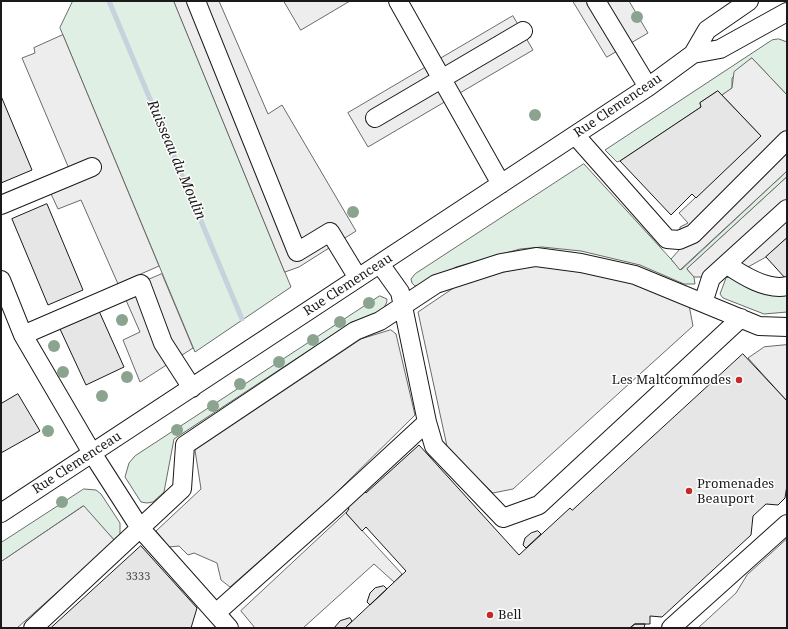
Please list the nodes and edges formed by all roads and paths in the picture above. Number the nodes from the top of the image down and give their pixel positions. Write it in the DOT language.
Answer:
graph roads {
  1 [pos="196,1"];
  2 [pos="398,1"];
  3 [pos="596,1"];
  4 [pos="749,1"];
  5 [pos="729,6"];
  6 [pos="787,12"];
  7 [pos="523,31"];
  8 [pos="693,54"];
  9 [pos="442,79"];
  10 [pos="648,88"];
  11 [pos="375,118"];
  12 [pos="575,135"];
  13 [pos="787,140"];
  14 [pos="92,168"];
  15 [pos="501,184"];
  16 [pos="1,205"];
  17 [pos="787,209"];
  18 [pos="380,264"];
  19 [pos="726,264"];
  20 [pos="358,278"];
  21 [pos="787,286"];
  22 [pos="2,287"];
  23 [pos="703,303"];
  24 [pos="403,305"];
  25 [pos="741,318"];
  26 [pos="787,328"];
  27 [pos="23,335"];
  28 [pos="192,388"];
  29 [pos="427,422"];
  30 [pos="92,453"];
  31 [pos="1,513"];
  32 [pos="787,524"];
  33 [pos="140,528"];
  34 [pos="216,613"];
  35 [pos="33,628"];
  36 [pos="229,628"];
  37 [pos="670,628"];
  1 -- 20 [label="street"];
  2 -- 9 [label="street"];
  3 -- 10 [label="street"];
  4 -- 5 [label="street, Rue Clemenceau"];
  5 -- 8 [label="street, Rue Clemenceau"];
  6 -- 8 [label="street, Rue Clemenceau"];
  7 -- 9 [label="street"];
  8 -- 10 [label="street, Rue Clemenceau"];
  9 -- 11 [label="street"];
  9 -- 15 [label="street"];
  10 -- 12 [label="street, Rue Clemenceau"];
  12 -- 13 [label="street"];
  12 -- 15 [label="street, Rue Clemenceau"];
  14 -- 16 [label="street"];
  15 -- 18 [label="street, Rue Clemenceau"];
  17 -- 19 [label="street"];
  18 -- 20 [label="street, Rue Clemenceau"];
  18 -- 24 [label="street"];
  19 -- 21 [label="street"];
  19 -- 23 [label="street"];
  20 -- 28 [label="street, Rue Clemenceau"];
  22 -- 27 [label="street"];
  23 -- 24 [label="street"];
  23 -- 25 [label="street"];
  24 -- 29 [label="street"];
  24 -- 33 [label="street"];
  25 -- 26 [label="street"];
  25 -- 29 [label="street"];
  27 -- 28 [label="street"];
  27 -- 30 [label="street"];
  28 -- 30 [label="street, Rue Clemenceau"];
  29 -- 34 [label="street"];
  30 -- 31 [label="street, Rue Clemenceau"];
  30 -- 33 [label="street"];
  32 -- 37 [label="street"];
  33 -- 34 [label="street"];
  33 -- 35 [label="street"];
  34 -- 36 [label="street"];
}
